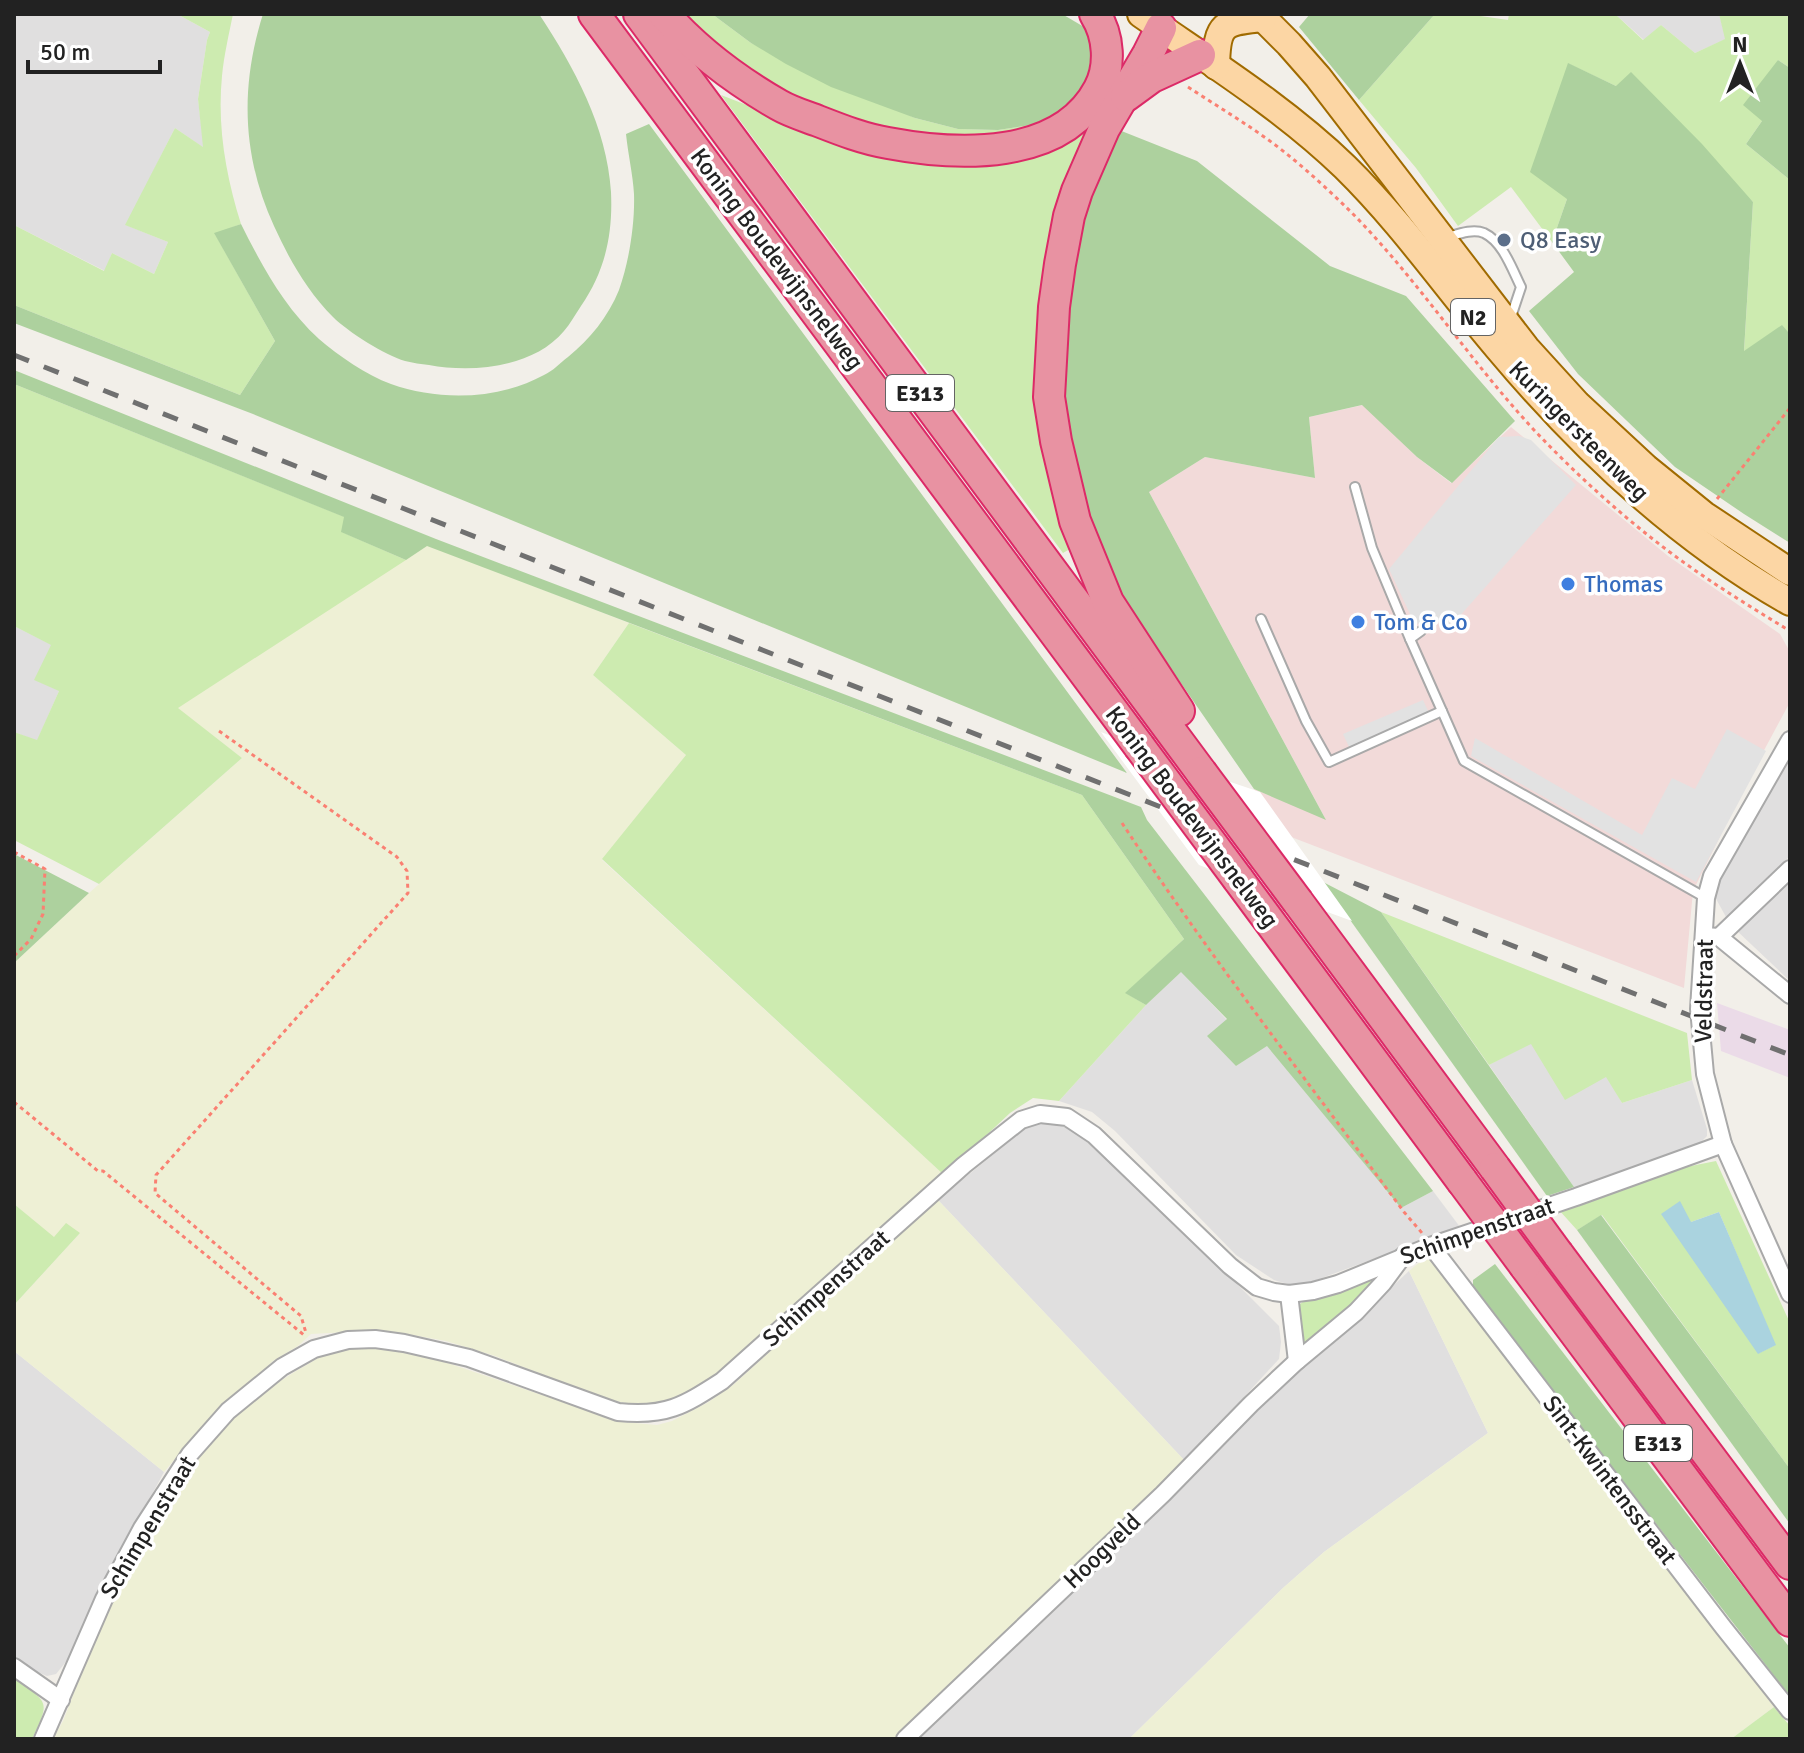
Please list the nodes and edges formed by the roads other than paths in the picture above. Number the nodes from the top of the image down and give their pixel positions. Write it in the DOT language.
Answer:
graph roads {
  1 [pos="594,14"];
  2 [pos="639,14"];
  3 [pos="664,14"];
  4 [pos="1095,14"];
  5 [pos="1261,16"];
  6 [pos="1156,19"];
  7 [pos="1208,60"];
  8 [pos="1121,100"];
  9 [pos="1441,239"];
  10 [pos="1508,326"];
  11 [pos="1355,487"];
  12 [pos="1790,572"];
  13 [pos="1790,602"];
  14 [pos="1261,619"];
  15 [pos="1421,631"];
  16 [pos="1410,639"];
  17 [pos="1442,711"];
  18 [pos="1790,740"];
  19 [pos="1201,772"];
  20 [pos="1790,869"];
  21 [pos="1706,898"];
  22 [pos="1712,937"];
  23 [pos="1790,995"];
  24 [pos="1723,1144"];
  25 [pos="1432,1246"];
  26 [pos="1403,1256"];
  27 [pos="1783,1262"];
  28 [pos="1289,1294"];
  29 [pos="1790,1294"];
  30 [pos="1297,1361"];
  31 [pos="1790,1564"];
  32 [pos="1790,1621"];
  33 [pos="14,1667"];
  34 [pos="61,1700"];
  35 [pos="1790,1711"];
  36 [pos="43,1739"];
  37 [pos="905,1739"];
  1 -- 32 [label="highway, Koning Boudewijnsnelweg / E313, bridge"];
  2 -- 19 [label="highway, Koning Boudewijnsnelweg / E313"];
  3 -- 4 [label="highway"];
  5 -- 7 [label="main road"];
  5 -- 9 [label="main road, Kuringersteenweg / N2"];
  6 -- 7 [label="main road, Kuringersteenweg / N2"];
  6 -- 8 [label="highway"];
  7 -- 8 [label="highway"];
  7 -- 13 [label="main road, Kuringersteenweg / N2"];
  8 -- 19 [label="highway"];
  9 -- 10 [label="main road, Kuringersteenweg / N2"];
  9 -- 10 [label="lane"];
  10 -- 12 [label="main road, Kuringersteenweg / N2"];
  11 -- 16 [label="lane"];
  14 -- 17 [label="lane"];
  15 -- 16 [label="lane"];
  16 -- 17 [label="lane"];
  17 -- 21 [label="lane"];
  18 -- 21 [label="street, Veldstraat"];
  19 -- 31 [label="highway, Koning Boudewijnsnelweg / E313, bridge"];
  20 -- 22 [label="street"];
  21 -- 22 [label="street, Veldstraat"];
  22 -- 23 [label="street"];
  22 -- 24 [label="street, Veldstraat"];
  24 -- 25 [label="street, Schimpenstraat"];
  24 -- 27 [label="street, Veldstraat"];
  25 -- 26 [label="street, Schimpenstraat"];
  25 -- 35 [label="street, Sint-Kwintensstraat"];
  26 -- 28 [label="street, Schimpenstraat"];
  26 -- 30 [label="street, Hoogveld"];
  27 -- 29 [label="street, Veldstraat"];
  28 -- 30 [label="street"];
  28 -- 34 [label="street, Schimpenstraat"];
  30 -- 37 [label="street, Hoogveld"];
  33 -- 34 [label="street"];
  34 -- 36 [label="street, Schimpenstraat"];
}
